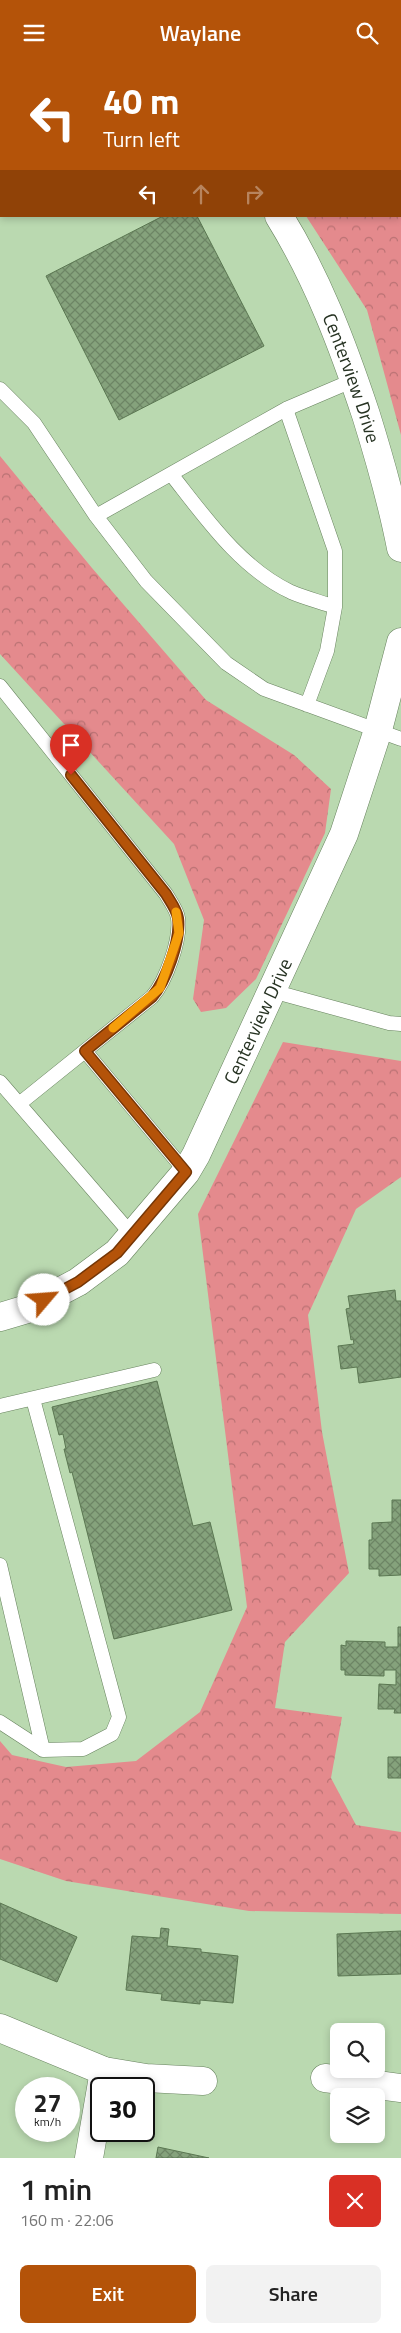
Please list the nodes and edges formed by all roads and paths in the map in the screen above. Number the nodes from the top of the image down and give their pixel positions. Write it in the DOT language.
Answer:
graph roads {
  1 [pos="280,217"];
  2 [pos="354,380"];
  3 [pos="0,389"];
  4 [pos="286,409"];
  5 [pos="171,474"];
  6 [pos="96,516"];
  7 [pos="401,548"];
  8 [pos="335,607"];
  9 [pos="401,642"];
  10 [pos="0,686"];
  11 [pos="307,705"];
  12 [pos="389,734"];
  13 [pos="272,991"];
  14 [pos="401,1024"];
  15 [pos="85,1051"];
  16 [pos="0,1082"];
  17 [pos="19,1104"];
  18 [pos="186,1172"];
  19 [pos="133,1235"];
  20 [pos="0,1317"];
  21 [pos="154,1370"];
  22 [pos="33,1399"];
  23 [pos="0,1406"];
  24 [pos="0,1565"];
  25 [pos="0,1722"];
  26 [pos="43,1750"];
  27 [pos="0,2028"];
  28 [pos="104,2071"];
  29 [pos="325,2078"];
  30 [pos="203,2081"];
  31 [pos="401,2088"];
  32 [pos="89,2158"];
  1 -- 2 [label="street, Centerview Drive"];
  2 -- 4 [label="lane"];
  2 -- 7 [label="street, Centerview Drive"];
  3 -- 6 [label="lane"];
  4 -- 5 [label="lane"];
  4 -- 8 [label="lane"];
  5 -- 6 [label="lane"];
  5 -- 8 [label="lane"];
  6 -- 11 [label="lane"];
  8 -- 11 [label="lane"];
  9 -- 12 [label="street, Centerview Drive"];
  10 -- 15 [label="lane"];
  11 -- 12 [label="lane"];
  12 -- 13 [label="street, Centerview Drive"];
  13 -- 14 [label="lane"];
  13 -- 18 [label="street, Centerview Drive"];
  15 -- 17 [label="lane"];
  15 -- 18 [label="lane"];
  16 -- 17 [label="lane"];
  17 -- 19 [label="lane"];
  18 -- 19 [label="street, Centerview Drive"];
  19 -- 20 [label="street, Centerview Drive"];
  21 -- 22 [label="lane"];
  22 -- 23 [label="lane"];
  22 -- 26 [label="lane"];
  24 -- 26 [label="lane"];
  25 -- 26 [label="lane"];
  27 -- 28 [label="street"];
  28 -- 30 [label="street"];
  28 -- 32 [label="street"];
  29 -- 31 [label="street"];
}
